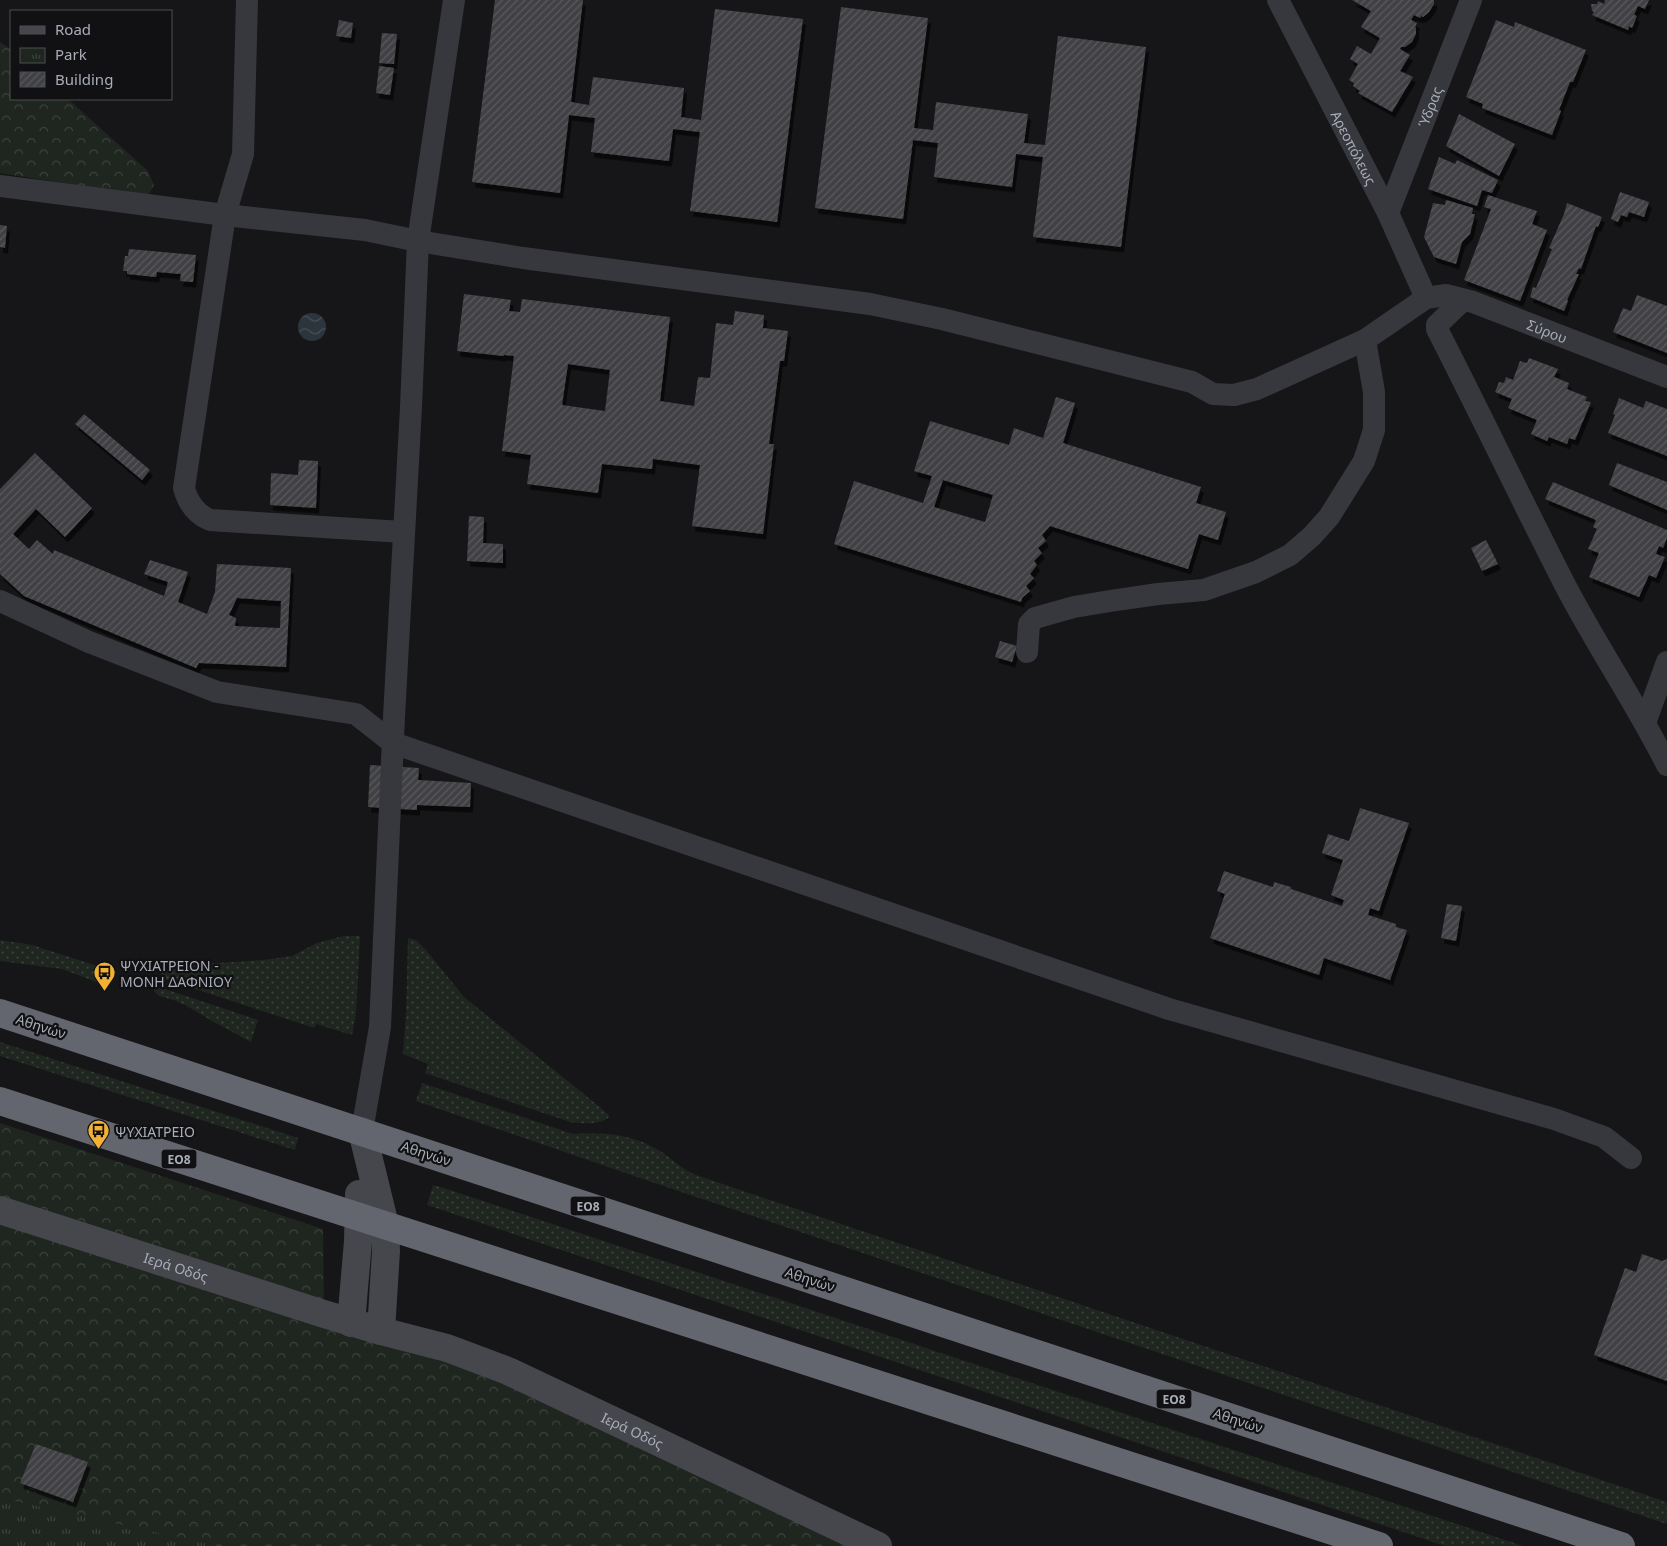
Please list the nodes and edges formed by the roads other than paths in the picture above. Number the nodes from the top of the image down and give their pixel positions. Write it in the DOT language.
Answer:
graph roads {
  1 [pos="247,0"];
  2 [pos="454,0"];
  3 [pos="1278,0"];
  4 [pos="1471,0"];
  5 [pos="0,186"];
  6 [pos="1388,213"];
  7 [pos="225,215"];
  8 [pos="418,241"];
  9 [pos="1426,298"];
  10 [pos="1463,300"];
  11 [pos="1365,340"];
  12 [pos="1667,377"];
  13 [pos="403,532"];
  14 [pos="0,601"];
  15 [pos="1027,652"];
  16 [pos="1667,662"];
  17 [pos="1645,723"];
  18 [pos="393,743"];
  19 [pos="1667,765"];
  20 [pos="0,1012"];
  21 [pos="0,1101"];
  22 [pos="362,1131"];
  23 [pos="1631,1158"];
  24 [pos="0,1210"];
  25 [pos="359,1216"];
  26 [pos="385,1225"];
  27 [pos="351,1323"];
  28 [pos="381,1332"];
  29 [pos="878,1546"];
  30 [pos="1379,1546"];
  31 [pos="1621,1546"];
  1 -- 7 [label="street"];
  2 -- 8 [label="street"];
  3 -- 6 [label="street, Αρεοπόλεως"];
  4 -- 6 [label="street, Ύδρας"];
  5 -- 7 [label="street"];
  6 -- 9 [label="street, Αρεοπόλεως"];
  7 -- 8 [label="street"];
  7 -- 13 [label="street"];
  8 -- 11 [label="street"];
  8 -- 13 [label="street"];
  9 -- 10 [label="street, Σύρου"];
  9 -- 11 [label="street"];
  10 -- 12 [label="street, Σύρου"];
  10 -- 17 [label="street"];
  11 -- 15 [label="street"];
  13 -- 18 [label="street"];
  14 -- 18 [label="street"];
  16 -- 17 [label="street"];
  17 -- 19 [label="street"];
  18 -- 22 [label="street"];
  18 -- 23 [label="street"];
  20 -- 22 [label="highway, Αθηνών / ΕΟ8"];
  21 -- 25 [label="highway, ΕΟ8"];
  22 -- 25 [label="main road"];
  22 -- 26 [label="main road"];
  22 -- 31 [label="highway, Αθηνών / ΕΟ8"];
  24 -- 27 [label="main road, Ιερά Οδός"];
  25 -- 26 [label="highway, ΕΟ8"];
  25 -- 27 [label="main road"];
  26 -- 28 [label="main road"];
  26 -- 30 [label="highway, ΕΟ8"];
  27 -- 28 [label="main road, Ιερά Οδός"];
  28 -- 29 [label="main road, Ιερά Οδός"];
}
